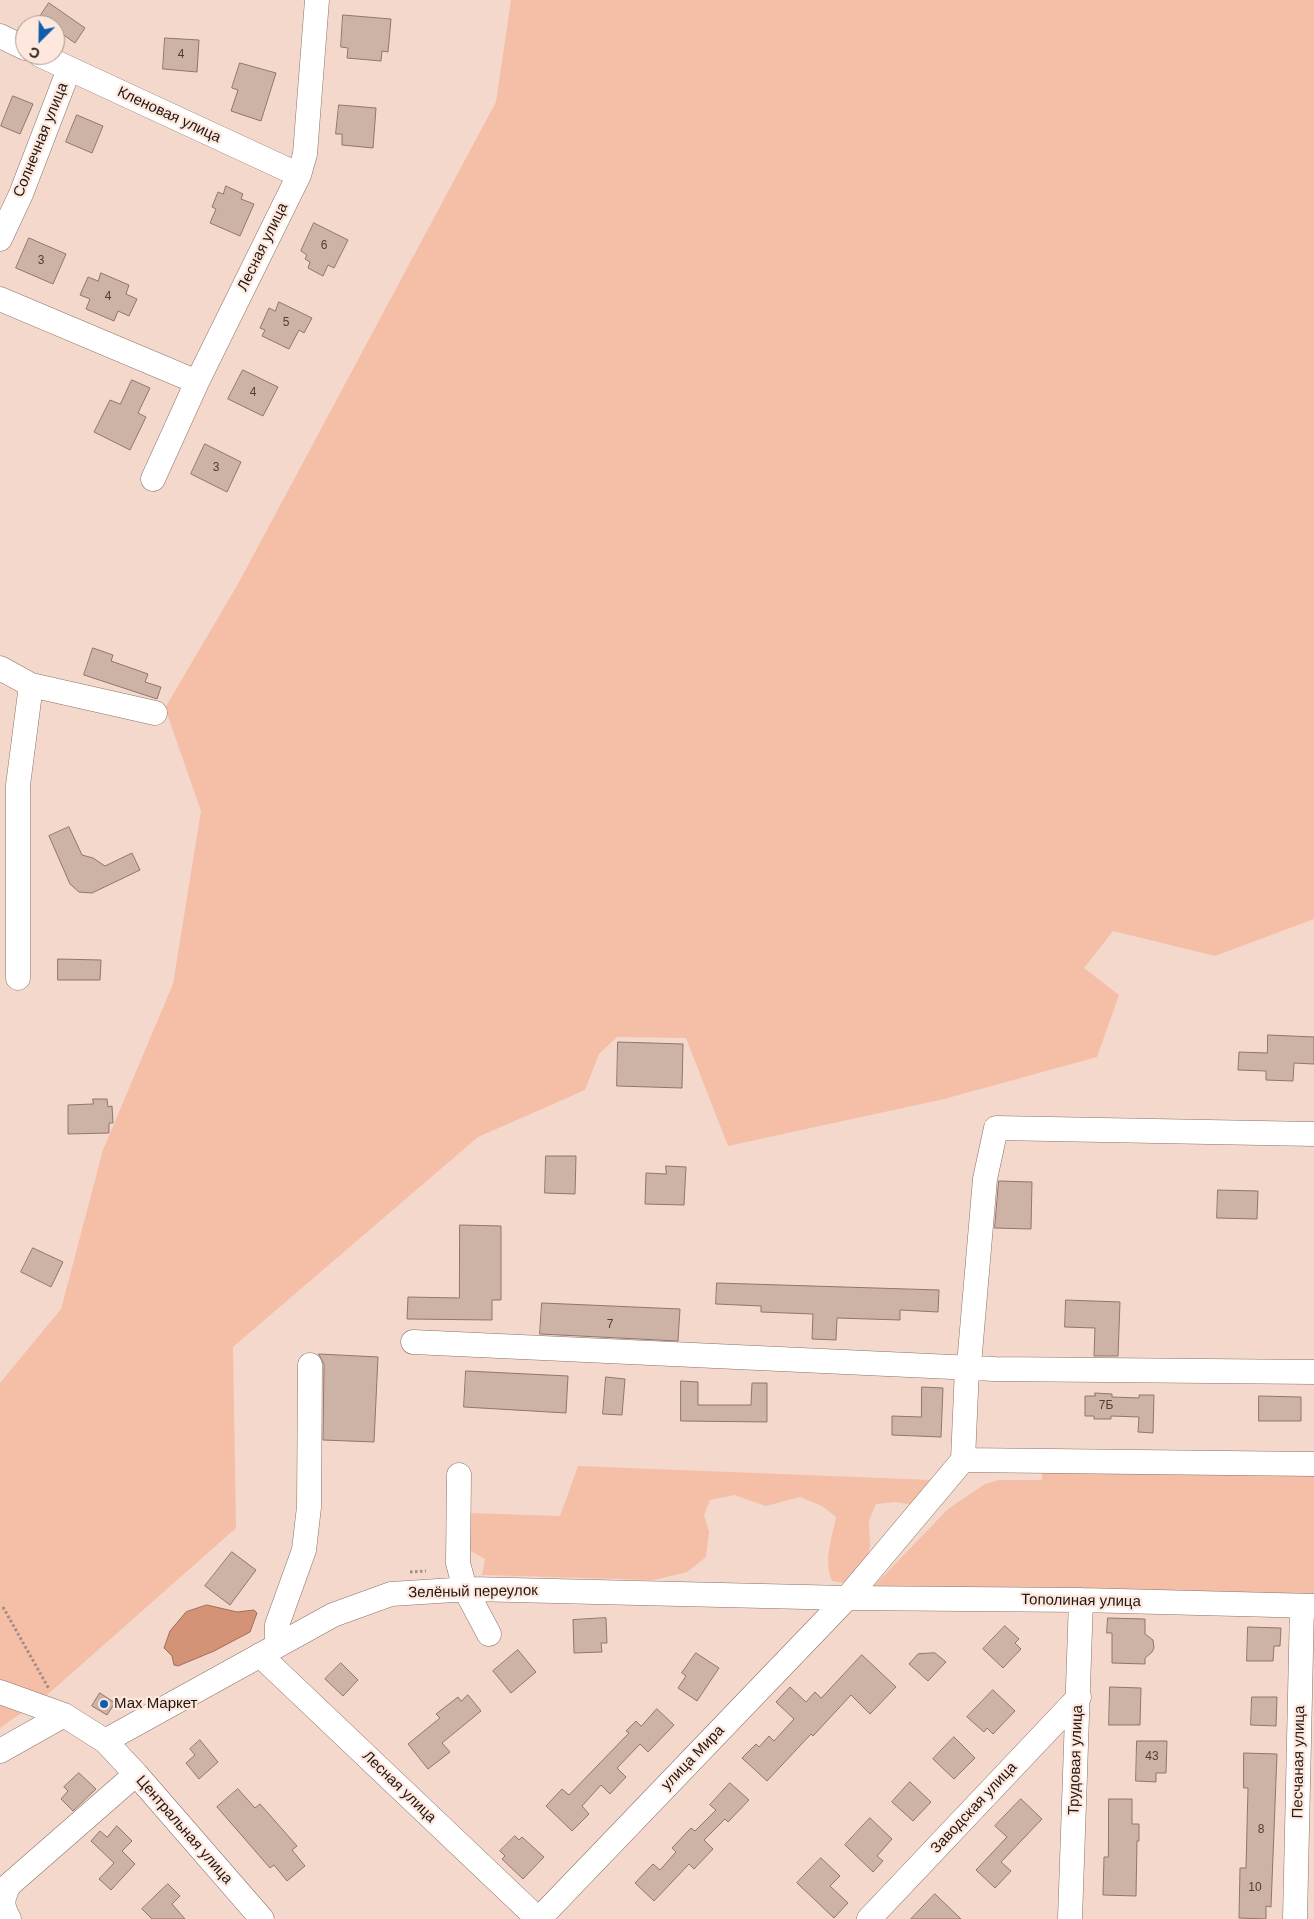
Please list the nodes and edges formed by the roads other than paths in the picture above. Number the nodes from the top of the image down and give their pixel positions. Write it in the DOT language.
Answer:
graph roads {
  1 [pos="317,0"];
  2 [pos="0,36"];
  3 [pos="15,43"];
  4 [pos="61,65"];
  5 [pos="69,69"];
  6 [pos="299,175"];
  7 [pos="0,239"];
  8 [pos="0,299"];
  9 [pos="197,382"];
  10 [pos="153,479"];
  11 [pos="0,668"];
  12 [pos="32,685"];
  13 [pos="156,713"];
  14 [pos="18,978"];
  15 [pos="1314,1134"];
  16 [pos="413,1342"];
  17 [pos="310,1365"];
  18 [pos="967,1368"];
  19 [pos="1314,1372"];
  20 [pos="964,1460"];
  21 [pos="1314,1464"];
  22 [pos="459,1474"];
  23 [pos="465,1589"];
  24 [pos="847,1598"];
  25 [pos="1081,1600"];
  26 [pos="1308,1606"];
  27 [pos="489,1634"];
  28 [pos="269,1650"];
  29 [pos="0,1692"];
  30 [pos="1079,1697"];
  31 [pos="64,1716"];
  32 [pos="105,1742"];
  33 [pos="0,1751"];
  34 [pos="136,1774"];
  35 [pos="1306,1830"];
  36 [pos="9,1919"];
  37 [pos="262,1919"];
  38 [pos="539,1919"];
  39 [pos="869,1919"];
  40 [pos="1070,1919"];
  41 [pos="1295,1919"];
  1 -- 6 [label="street, Лесная улица"];
  2 -- 3 [label="street"];
  4 -- 5 [label="street, Кленовая улица"];
  5 -- 6 [label="street, Кленовая улица"];
  5 -- 7 [label="street, Солнечная улица"];
  6 -- 9 [label="street, Лесная улица"];
  8 -- 9 [label="street"];
  9 -- 10 [label="street, Лесная улица"];
  11 -- 12 [label="street"];
  12 -- 13 [label="street"];
  12 -- 14 [label="street"];
  15 -- 18 [label="street"];
  16 -- 18 [label="street"];
  17 -- 28 [label="street"];
  18 -- 19 [label="street"];
  18 -- 20 [label="street"];
  20 -- 21 [label="street"];
  20 -- 24 [label="street, улица Мира"];
  22 -- 23 [label="street"];
  23 -- 24 [label="street, Зелёный переулок"];
  23 -- 27 [label="street"];
  23 -- 28 [label="street, Зелёный переулок"];
  24 -- 25 [label="street, Тополиная улица"];
  24 -- 38 [label="street, улица Мира"];
  25 -- 26 [label="street, Тополиная улица"];
  25 -- 30 [label="street, Трудовая улица"];
  26 -- 35 [label="street, Песчаная улица"];
  28 -- 32 [label="street, Зелёный переулок"];
  28 -- 38 [label="street, Лесная улица"];
  29 -- 31 [label="street, Центральная улица"];
  30 -- 39 [label="street, Заводская улица"];
  30 -- 40 [label="street, Трудовая улица"];
  31 -- 32 [label="street, Центральная улица"];
  31 -- 33 [label="street"];
  32 -- 34 [label="street, Центральная улица"];
  34 -- 36 [label="street"];
  34 -- 37 [label="street, Центральная улица"];
  35 -- 41 [label="street, Песчаная улица"];
}
